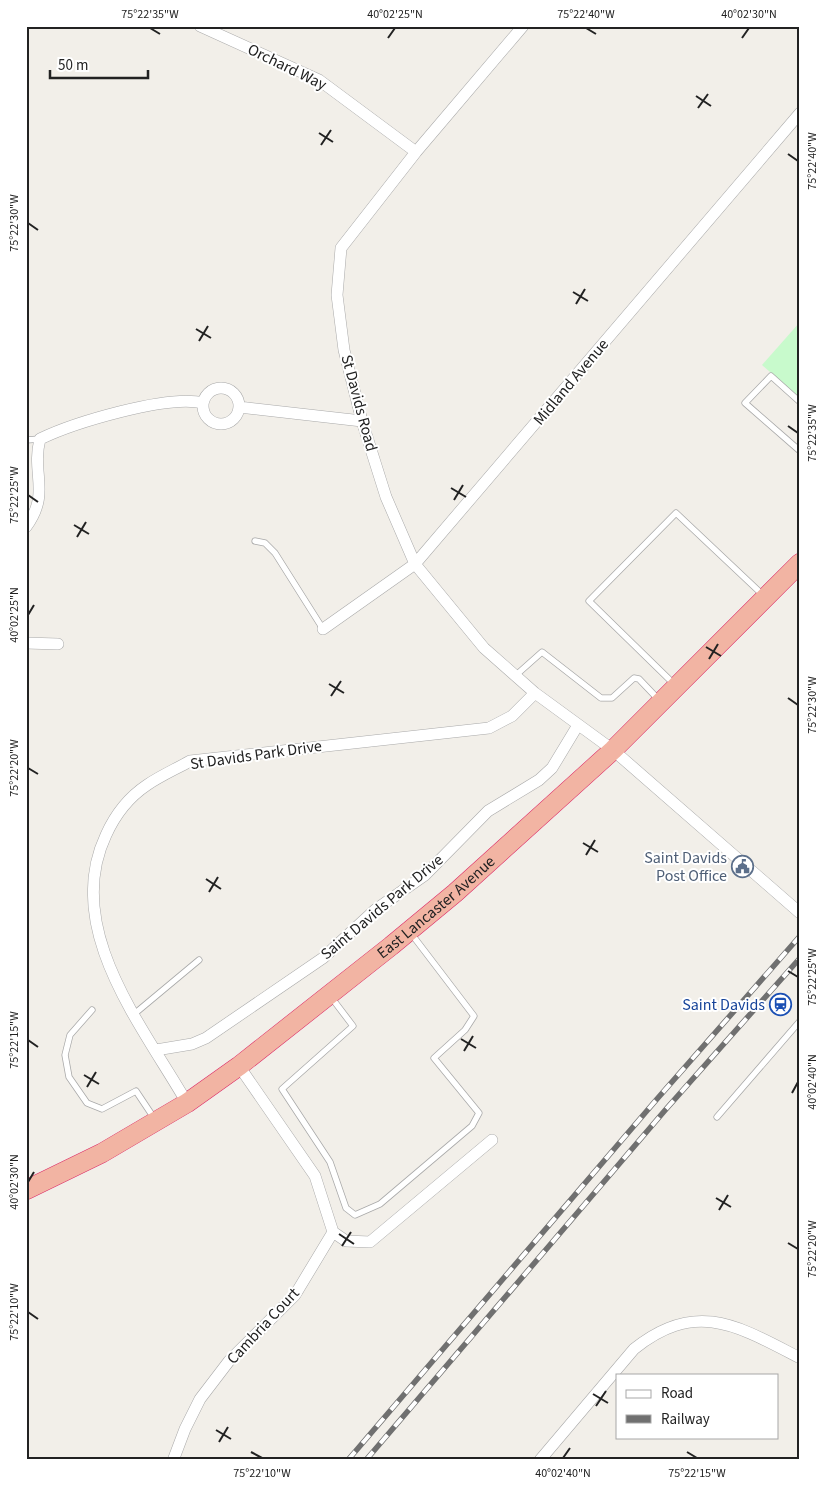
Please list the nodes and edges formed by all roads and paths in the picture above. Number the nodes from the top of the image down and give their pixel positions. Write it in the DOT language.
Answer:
graph roads {
  1 [pos="201,26"];
  2 [pos="524,26"];
  3 [pos="800,114"];
  4 [pos="416,152"];
  5 [pos="800,402"];
  6 [pos="203,404"];
  7 [pos="239,407"];
  8 [pos="362,422"];
  9 [pos="40,439"];
  10 [pos="26,440"];
  11 [pos="800,451"];
  12 [pos="26,527"];
  13 [pos="255,541"];
  14 [pos="416,564"];
  15 [pos="796,569"];
  16 [pos="765,597"];
  17 [pos="323,629"];
  18 [pos="26,643"];
  19 [pos="58,644"];
  20 [pos="516,676"];
  21 [pos="676,686"];
  22 [pos="534,693"];
  23 [pos="661,702"];
  24 [pos="578,725"];
  25 [pos="613,750"];
  26 [pos="800,913"];
  27 [pos="409,931"];
  28 [pos="199,960"];
  29 [pos="329,994"];
  30 [pos="92,1010"];
  31 [pos="133,1015"];
  32 [pos="800,1021"];
  33 [pos="156,1050"];
  34 [pos="239,1066"];
  35 [pos="187,1103"];
  36 [pos="717,1117"];
  37 [pos="157,1122"];
  38 [pos="492,1140"];
  39 [pos="26,1190"];
  40 [pos="333,1232"];
  41 [pos="800,1358"];
  42 [pos="174,1458"];
  43 [pos="540,1460"];
  1 -- 4 [label="street, Orchard Way"];
  2 -- 4 [label="street, St Davids Road"];
  3 -- 14 [label="street, Midland Avenue"];
  4 -- 8 [label="street, St Davids Road"];
  5 -- 11 [label="lane"];
  6 -- 7 [label="street"];
  6 -- 7 [label="street"];
  6 -- 9 [label="street"];
  7 -- 8 [label="street"];
  8 -- 14 [label="street, St Davids Road"];
  9 -- 10 [label="lane"];
  9 -- 12 [label="street"];
  13 -- 17 [label="lane"];
  14 -- 17 [label="street, Midland Avenue"];
  14 -- 20 [label="street, St Davids Road"];
  15 -- 16 [label="highway, East Lancaster Avenue"];
  16 -- 21 [label="highway, East Lancaster Avenue"];
  16 -- 21 [label="lane"];
  18 -- 19 [label="street"];
  20 -- 22 [label="street, St Davids Road"];
  20 -- 23 [label="lane"];
  21 -- 23 [label="highway, East Lancaster Avenue"];
  22 -- 24 [label="street, St Davids Road"];
  22 -- 31 [label="street, St Davids Park Drive"];
  23 -- 25 [label="highway, East Lancaster Avenue"];
  24 -- 25 [label="street, St Davids Road"];
  24 -- 33 [label="street, Saint Davids Park Drive"];
  25 -- 26 [label="street, St Davids Road"];
  25 -- 27 [label="highway, East Lancaster Avenue"];
  27 -- 29 [label="highway, East Lancaster Avenue"];
  27 -- 29 [label="lane"];
  28 -- 31 [label="lane"];
  29 -- 34 [label="highway, East Lancaster Avenue"];
  30 -- 37 [label="lane"];
  31 -- 33 [label="street, St Davids Park Drive"];
  32 -- 36 [label="lane"];
  33 -- 35 [label="street, St Davids Park Drive"];
  34 -- 35 [label="highway, East Lancaster Avenue"];
  34 -- 40 [label="street"];
  35 -- 37 [label="highway, East Lancaster Avenue"];
  37 -- 39 [label="highway, East Lancaster Avenue"];
  38 -- 40 [label="street"];
  40 -- 42 [label="street, Cambria Court"];
  41 -- 43 [label="street"];
}
